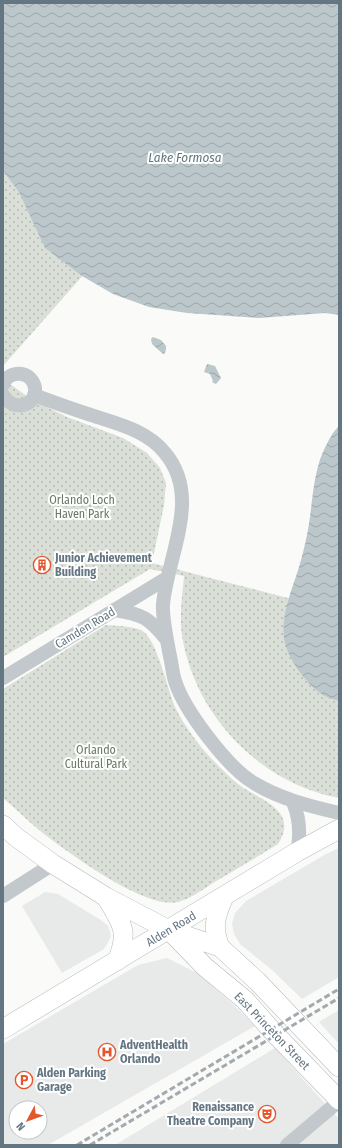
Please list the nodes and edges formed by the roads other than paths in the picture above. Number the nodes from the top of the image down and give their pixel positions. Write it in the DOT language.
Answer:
graph roads {
  1 [pos="3,385"];
  2 [pos="3,394"];
  3 [pos="34,395"];
  4 [pos="167,578"];
  5 [pos="114,610"];
  6 [pos="167,640"];
  7 [pos="3,678"];
  8 [pos="293,802"];
  9 [pos="339,813"];
  10 [pos="3,825"];
  11 [pos="339,829"];
  12 [pos="297,852"];
  13 [pos="53,864"];
  14 [pos="3,896"];
  15 [pos="106,897"];
  16 [pos="224,897"];
  17 [pos="169,930"];
  18 [pos="220,947"];
  19 [pos="117,961"];
  20 [pos="3,1029"];
  21 [pos="339,1067"];
  22 [pos="339,1100"];
  23 [pos="287,1145"];
  1 -- 3 [label="street"];
  2 -- 3 [label="street"];
  3 -- 4 [label="street"];
  4 -- 5 [label="street, Camden Road"];
  4 -- 6 [label="street"];
  5 -- 6 [label="street"];
  5 -- 7 [label="street, Camden Road"];
  6 -- 8 [label="street"];
  8 -- 9 [label="street"];
  8 -- 12 [label="street"];
  10 -- 13 [label="main road, East Princeton Street"];
  11 -- 12 [label="main road, Alden Road"];
  12 -- 16 [label="main road, Alden Road"];
  13 -- 14 [label="street"];
  13 -- 15 [label="main road, East Princeton Street"];
  15 -- 17 [label="main road, East Princeton Street"];
  15 -- 19 [label="main road"];
  16 -- 17 [label="main road, Alden Road"];
  16 -- 18 [label="main road"];
  17 -- 18 [label="main road, East Princeton Street"];
  17 -- 19 [label="main road, Alden Road"];
  17 -- 22 [label="main road, East Princeton Street"];
  18 -- 21 [label="main road, East Princeton Street"];
  19 -- 20 [label="main road, Alden Road"];
  22 -- 23 [label="street"];
}
